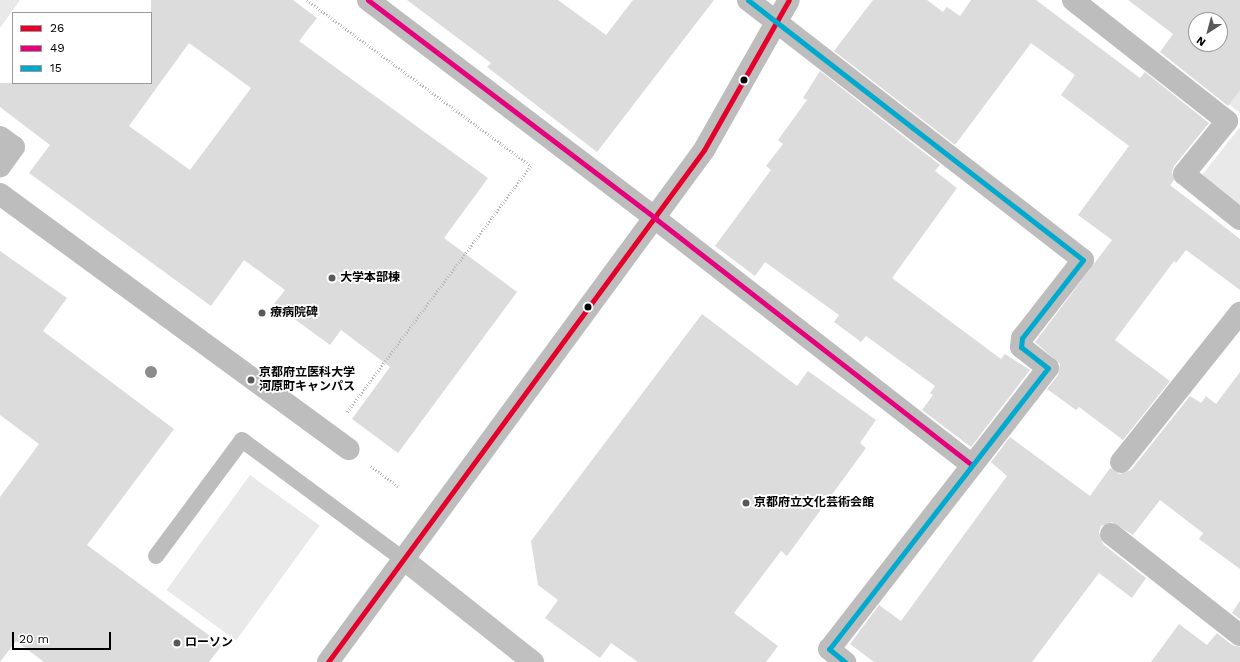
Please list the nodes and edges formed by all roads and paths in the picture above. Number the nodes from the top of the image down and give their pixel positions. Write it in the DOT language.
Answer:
graph roads {
  1 [pos="307,0"];
  2 [pos="368,0"];
  3 [pos="748,0"];
  4 [pos="789,0"];
  5 [pos="1073,0"];
  6 [pos="776,23"];
  7 [pos="0,137"];
  8 [pos="0,166"];
  9 [pos="0,194"];
  10 [pos="1240,218"];
  11 [pos="656,219"];
  12 [pos="1240,313"];
  13 [pos="330,436"];
  14 [pos="349,449"];
  15 [pos="1121,462"];
  16 [pos="971,464"];
  17 [pos="398,486"];
  18 [pos="1111,534"];
  19 [pos="156,556"];
  20 [pos="403,559"];
  21 [pos="1240,635"];
  22 [pos="328,662"];
  23 [pos="533,662"];
  24 [pos="845,662"];
  1 -- 13 [label="path"];
  2 -- 11 [label="street"];
  3 -- 6 [label="street"];
  4 -- 6 [label="street"];
  5 -- 10 [label="street"];
  6 -- 11 [label="street"];
  6 -- 16 [label="street"];
  7 -- 8 [label="street"];
  9 -- 13 [label="street"];
  11 -- 16 [label="street"];
  11 -- 20 [label="street"];
  12 -- 15 [label="street"];
  13 -- 14 [label="street"];
  14 -- 17 [label="path"];
  16 -- 24 [label="street"];
  18 -- 21 [label="street"];
  19 -- 20 [label="lane"];
  20 -- 22 [label="street"];
  20 -- 23 [label="street"];
}
